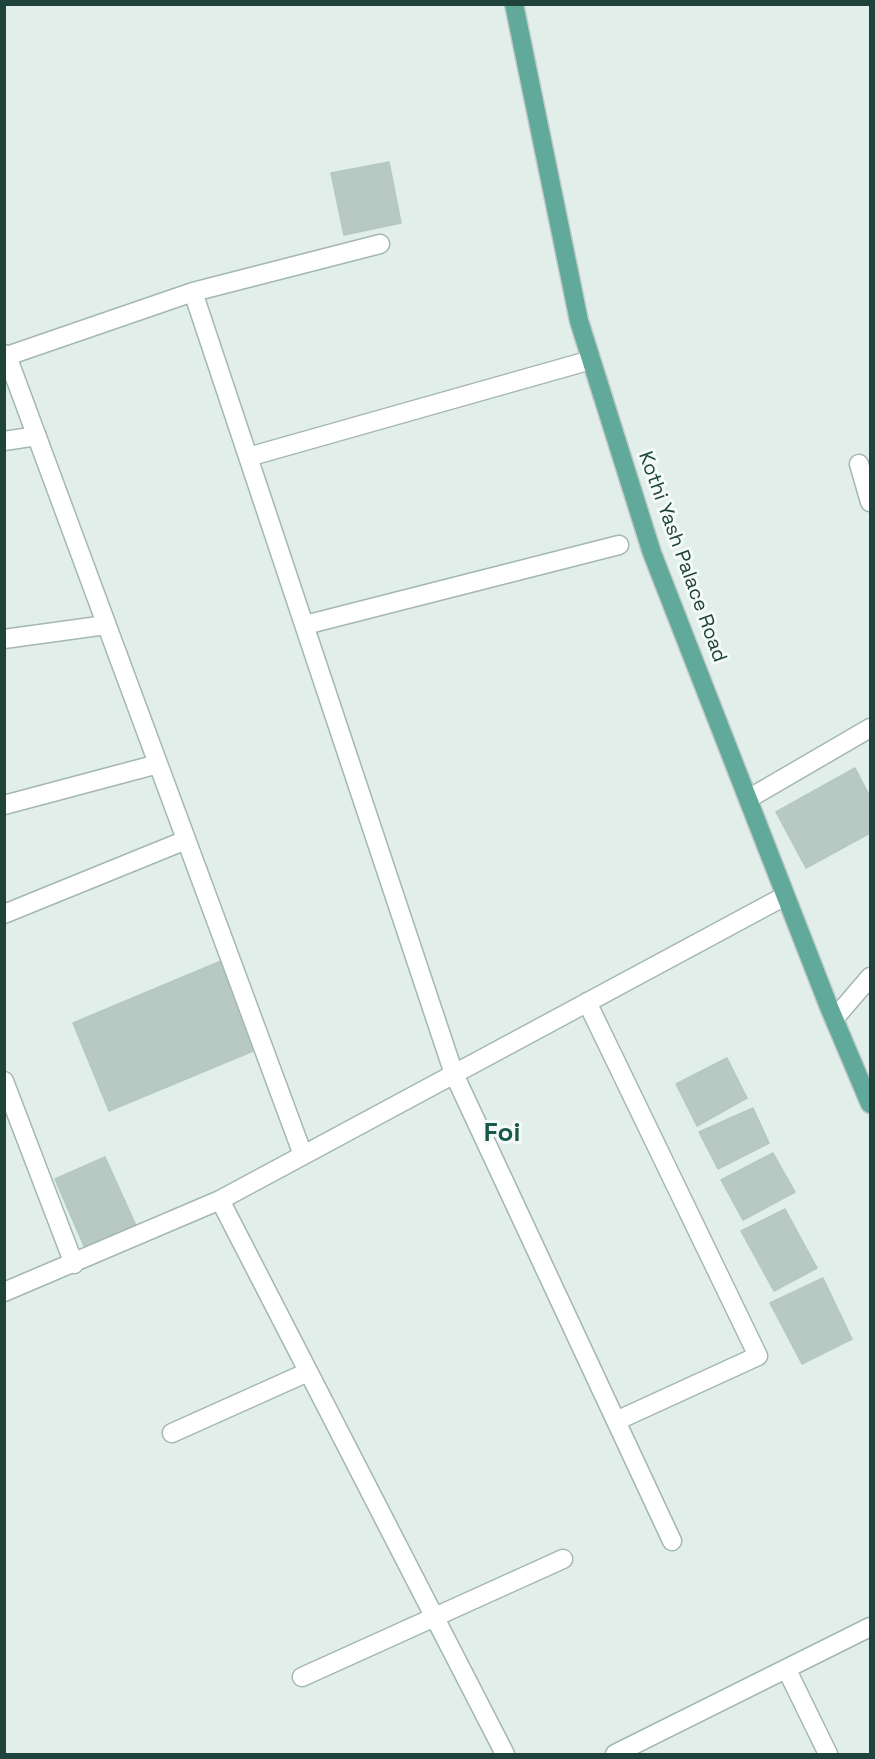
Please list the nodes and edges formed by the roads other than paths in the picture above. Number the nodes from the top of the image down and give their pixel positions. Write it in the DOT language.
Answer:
graph roads {
  1 [pos="514,4"];
  2 [pos="380,244"];
  3 [pos="193,292"];
  4 [pos="6,355"];
  5 [pos="591,360"];
  6 [pos="37,436"];
  7 [pos="4,441"];
  8 [pos="248,457"];
  9 [pos="859,464"];
  10 [pos="870,502"];
  11 [pos="619,545"];
  12 [pos="106,625"];
  13 [pos="304,625"];
  14 [pos="4,639"];
  15 [pos="870,728"];
  16 [pos="158,764"];
  17 [pos="748,799"];
  18 [pos="4,805"];
  19 [pos="186,840"];
  20 [pos="785,896"];
  21 [pos="4,914"];
  22 [pos="870,977"];
  23 [pos="587,1002"];
  24 [pos="834,1020"];
  25 [pos="454,1074"];
  26 [pos="4,1081"];
  27 [pos="870,1104"];
  28 [pos="303,1155"];
  29 [pos="220,1200"];
  30 [pos="74,1264"];
  31 [pos="4,1292"];
  32 [pos="308,1372"];
  33 [pos="616,1421"];
  34 [pos="172,1433"];
  35 [pos="672,1541"];
  36 [pos="563,1559"];
  37 [pos="434,1617"];
  38 [pos="870,1627"];
  39 [pos="787,1670"];
  40 [pos="302,1677"];
  41 [pos="504,1755"];
  42 [pos="615,1755"];
  43 [pos="828,1755"];
  1 -- 5 [label="main road, Kothi Yash Palace Road"];
  2 -- 3 [label="street"];
  3 -- 4 [label="street"];
  3 -- 8 [label="street"];
  4 -- 6 [label="street"];
  5 -- 8 [label="street"];
  5 -- 17 [label="main road, Kothi Yash Palace Road"];
  6 -- 7 [label="street"];
  6 -- 12 [label="street"];
  8 -- 13 [label="street"];
  9 -- 10 [label="street"];
  11 -- 13 [label="street"];
  12 -- 14 [label="street"];
  12 -- 16 [label="street"];
  13 -- 25 [label="street"];
  15 -- 17 [label="street"];
  16 -- 18 [label="street"];
  16 -- 19 [label="street"];
  17 -- 20 [label="main road, Kothi Yash Palace Road"];
  19 -- 21 [label="street"];
  19 -- 28 [label="street"];
  20 -- 23 [label="street"];
  20 -- 24 [label="main road, Kothi Yash Palace Road"];
  22 -- 24 [label="street"];
  23 -- 25 [label="street"];
  23 -- 33 [label="street"];
  24 -- 27 [label="main road, Kothi Yash Palace Road"];
  25 -- 28 [label="street"];
  25 -- 33 [label="street"];
  26 -- 30 [label="street"];
  28 -- 29 [label="street"];
  29 -- 30 [label="street"];
  29 -- 32 [label="street"];
  30 -- 31 [label="street"];
  32 -- 34 [label="street"];
  32 -- 37 [label="street"];
  33 -- 35 [label="street"];
  36 -- 37 [label="street"];
  37 -- 40 [label="street"];
  37 -- 41 [label="street"];
  38 -- 39 [label="street"];
  39 -- 42 [label="street"];
  39 -- 43 [label="street"];
}
